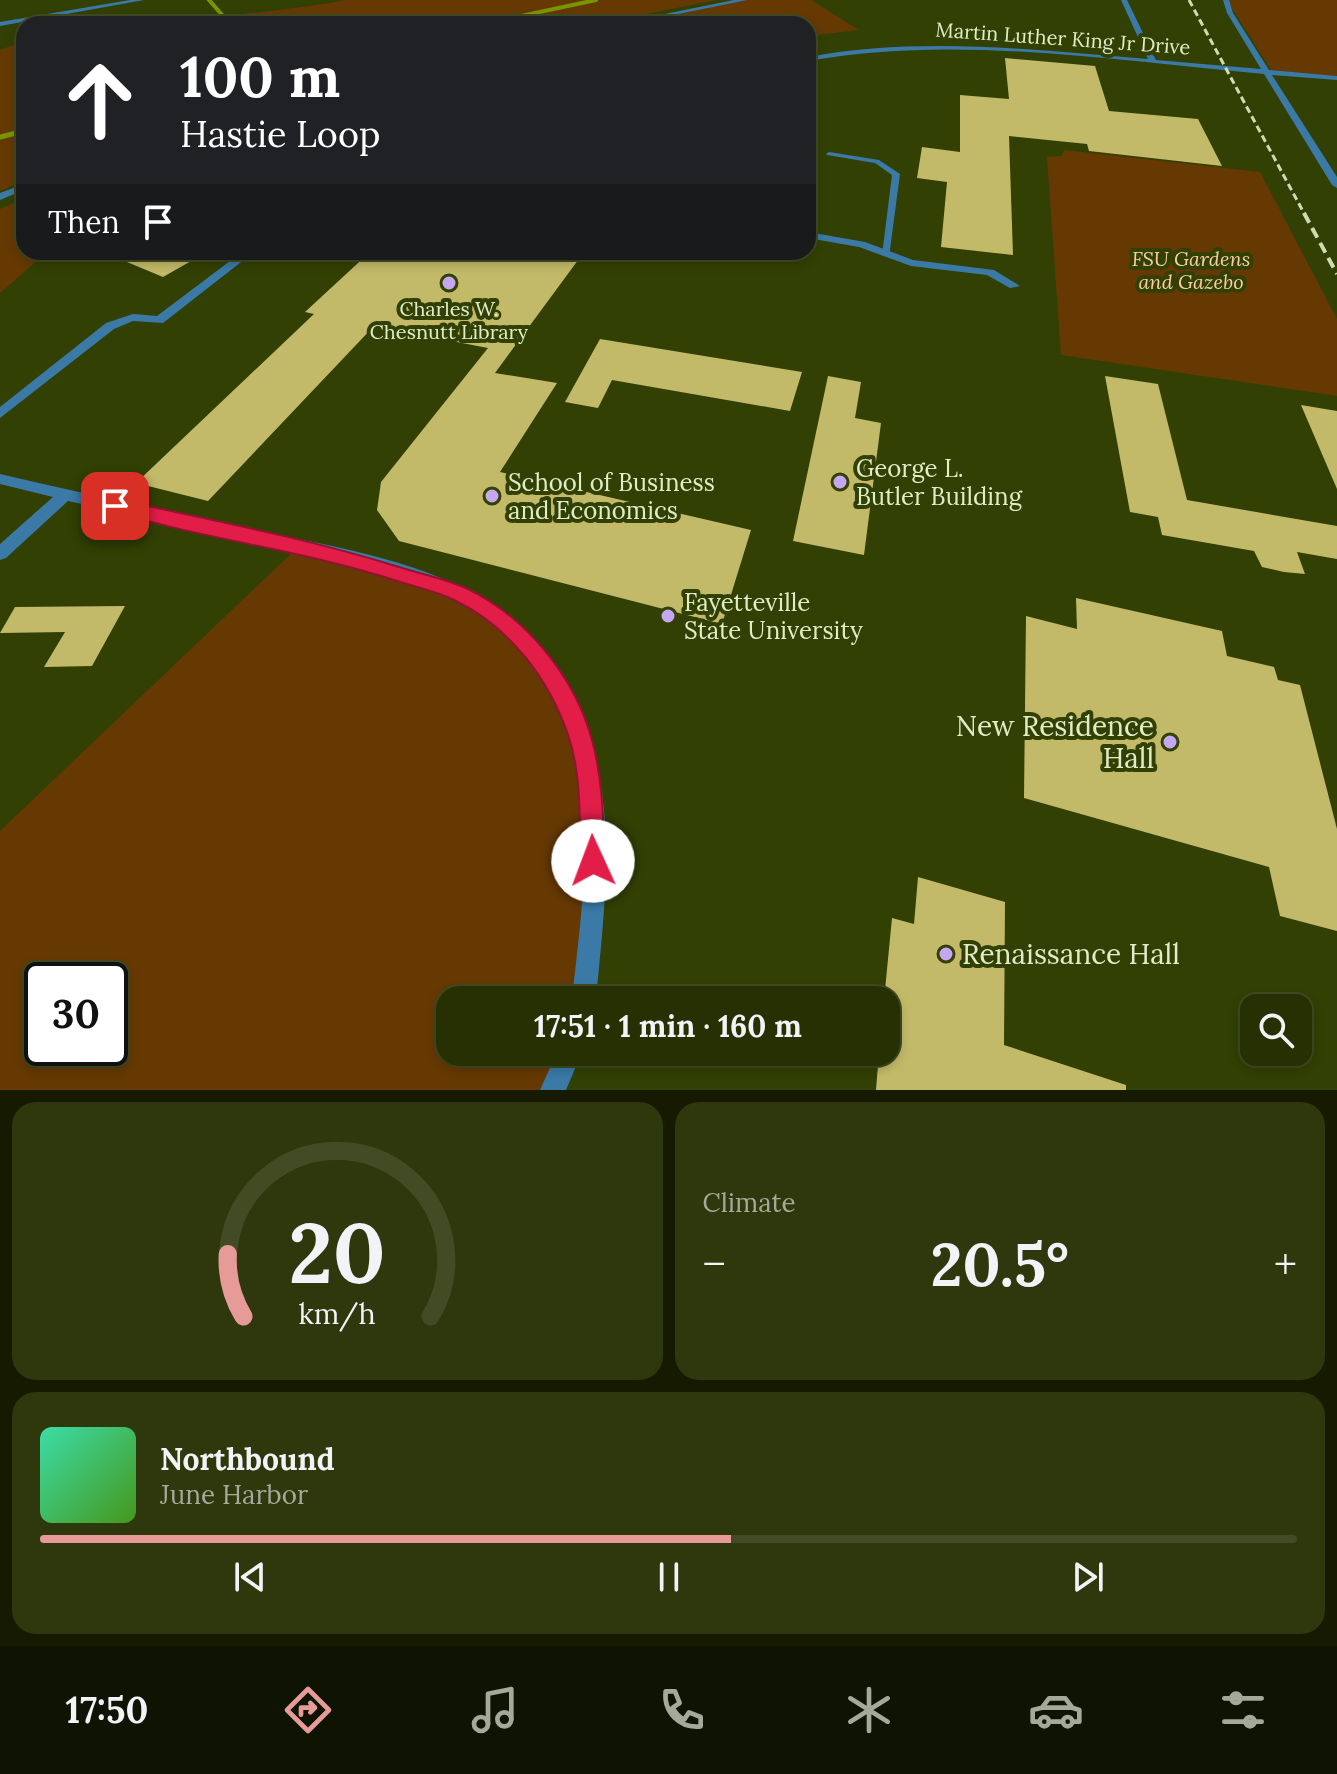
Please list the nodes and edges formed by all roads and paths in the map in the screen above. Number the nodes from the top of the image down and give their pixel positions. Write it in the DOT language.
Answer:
graph roads {
  1 [pos="139,0"];
  2 [pos="744,0"];
  3 [pos="1124,0"];
  4 [pos="1226,0"];
  5 [pos="46,16"];
  6 [pos="660,16"];
  7 [pos="816,57"];
  8 [pos="1153,62"];
  9 [pos="1268,72"];
  10 [pos="1337,78"];
  11 [pos="829,154"];
  12 [pos="1337,185"];
  13 [pos="816,236"];
  14 [pos="886,255"];
  15 [pos="238,260"];
  16 [pos="1014,286"];
  17 [pos="0,414"];
  18 [pos="0,479"];
  19 [pos="65,495"];
  20 [pos="0,554"];
  21 [pos="585,986"];
  22 [pos="564,1066"];
  23 [pos="553,1090"];
  1 -- 5 [label="street"];
  2 -- 6 [label="street"];
  3 -- 8 [label="street"];
  4 -- 9 [label="street"];
  7 -- 8 [label="street, Martin Luther King Jr Drive"];
  8 -- 9 [label="street, Martin Luther King Jr Drive"];
  9 -- 10 [label="street, Martin Luther King Jr Drive"];
  9 -- 12 [label="street"];
  11 -- 14 [label="lane"];
  13 -- 14 [label="street"];
  14 -- 16 [label="street"];
  15 -- 17 [label="street"];
  18 -- 19 [label="street"];
  19 -- 20 [label="street"];
  19 -- 21 [label="street"];
  22 -- 23 [label="street"];
}
